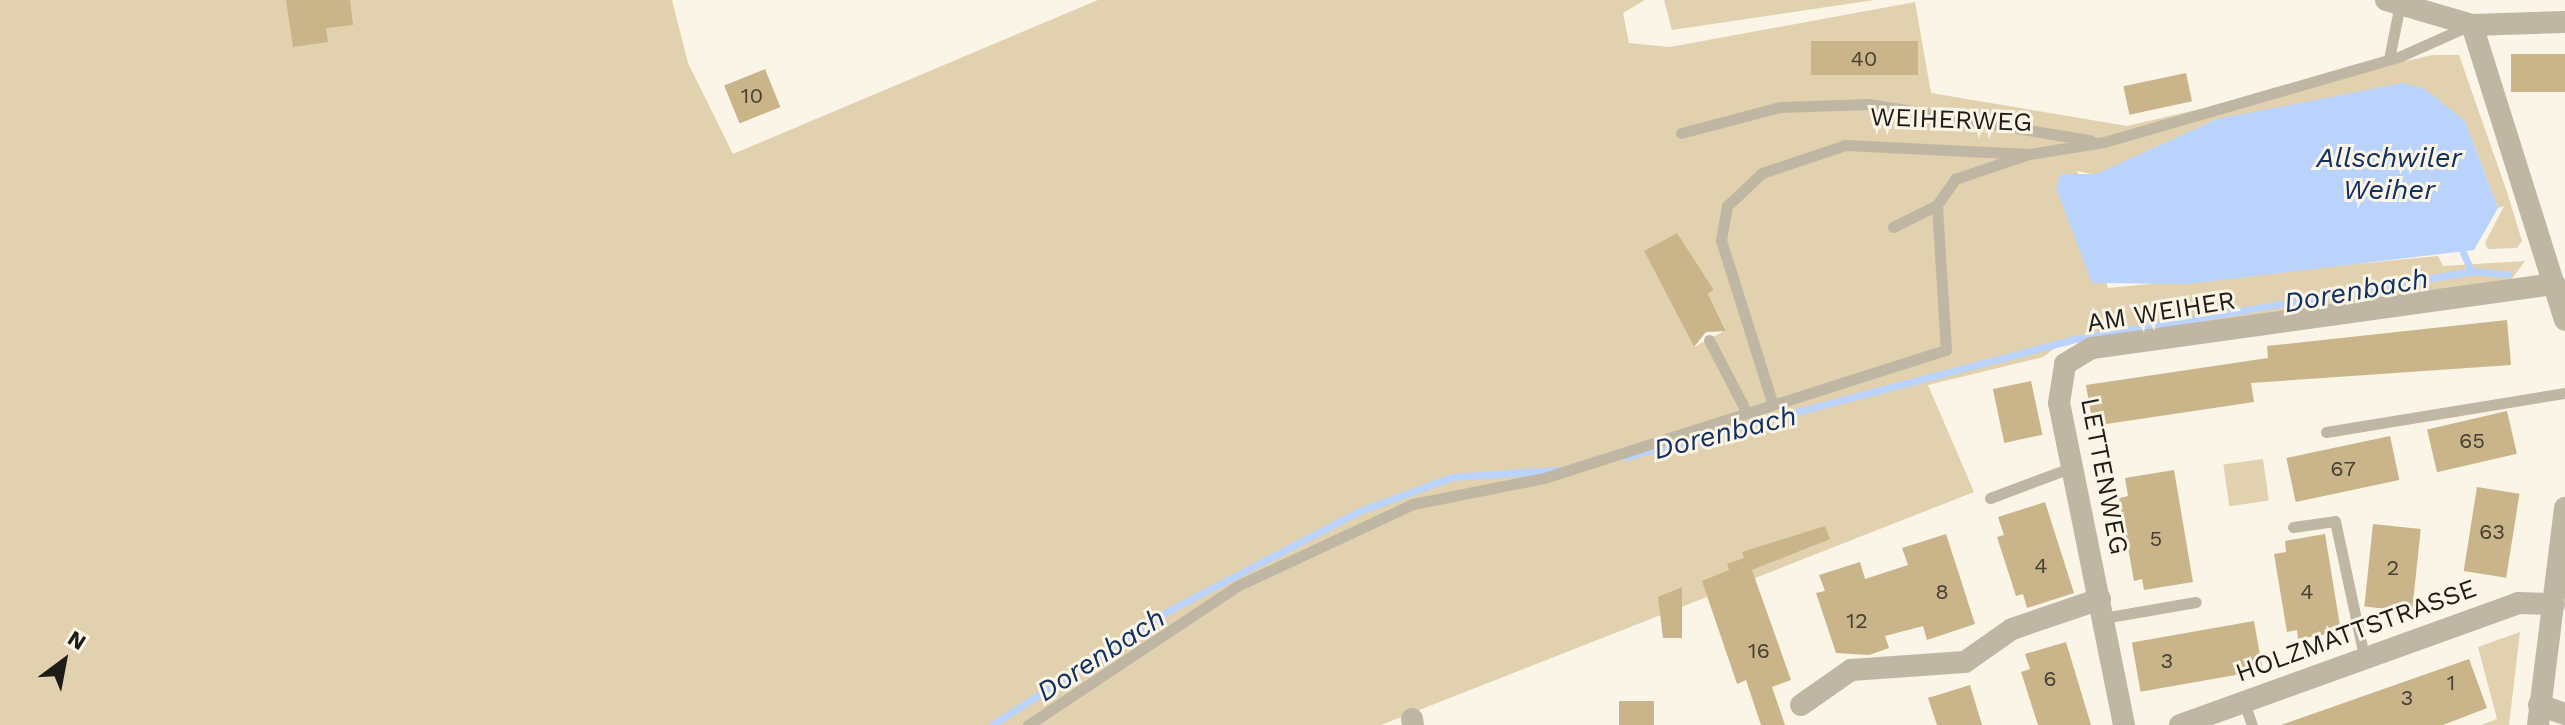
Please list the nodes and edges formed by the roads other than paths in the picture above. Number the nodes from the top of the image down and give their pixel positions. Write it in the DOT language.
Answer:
graph roads {
  1 [pos="2409,4"];
  2 [pos="2565,22"];
  3 [pos="2472,25"];
  4 [pos="2389,59"];
  5 [pos="1681,133"];
  6 [pos="2104,142"];
  7 [pos="2029,154"];
  8 [pos="1937,205"];
  9 [pos="1893,227"];
  10 [pos="2555,284"];
  11 [pos="2565,320"];
  12 [pos="1709,340"];
  13 [pos="2065,364"];
  14 [pos="2565,393"];
  15 [pos="1772,402"];
  16 [pos="1747,413"];
  17 [pos="2326,432"];
  18 [pos="2073,466"];
  19 [pos="1990,498"];
  20 [pos="2565,508"];
  21 [pos="2293,527"];
  22 [pos="2561,575"];
  23 [pos="2196,602"];
  24 [pos="2554,604"];
  25 [pos="2101,608"];
  26 [pos="2364,656"];
  27 [pos="2243,701"];
  28 [pos="1801,705"];
  29 [pos="2565,714"];
  30 [pos="2539,715"];
  31 [pos="1028,725"];
  32 [pos="2124,725"];
  33 [pos="2180,725"];
  34 [pos="2252,725"];
  1 -- 3 [label="street"];
  1 -- 4 [label="lane"];
  2 -- 3 [label="street"];
  3 -- 4 [label="lane, WEIHERWEG"];
  3 -- 10 [label="street"];
  4 -- 6 [label="lane, WEIHERWEG"];
  5 -- 6 [label="lane"];
  6 -- 7 [label="lane, WEIHERWEG"];
  7 -- 8 [label="lane"];
  7 -- 15 [label="lane, WEIHERWEG"];
  8 -- 9 [label="lane"];
  8 -- 15 [label="lane"];
  10 -- 11 [label="street"];
  10 -- 13 [label="street, AM WEIHER"];
  12 -- 16 [label="lane"];
  13 -- 18 [label="street, LETTENWEG"];
  14 -- 17 [label="lane"];
  15 -- 16 [label="lane"];
  16 -- 31 [label="lane"];
  18 -- 19 [label="lane"];
  18 -- 25 [label="street, LETTENWEG"];
  20 -- 22 [label="street"];
  21 -- 26 [label="lane"];
  22 -- 24 [label="street"];
  23 -- 25 [label="lane"];
  24 -- 26 [label="street, HOLZMATTSTRASSE"];
  24 -- 30 [label="street"];
  25 -- 28 [label="street"];
  25 -- 32 [label="street, LETTENWEG"];
  26 -- 27 [label="street, HOLZMATTSTRASSE"];
  27 -- 33 [label="street, HOLZMATTSTRASSE"];
  27 -- 34 [label="lane"];
  29 -- 30 [label="street"];
}
